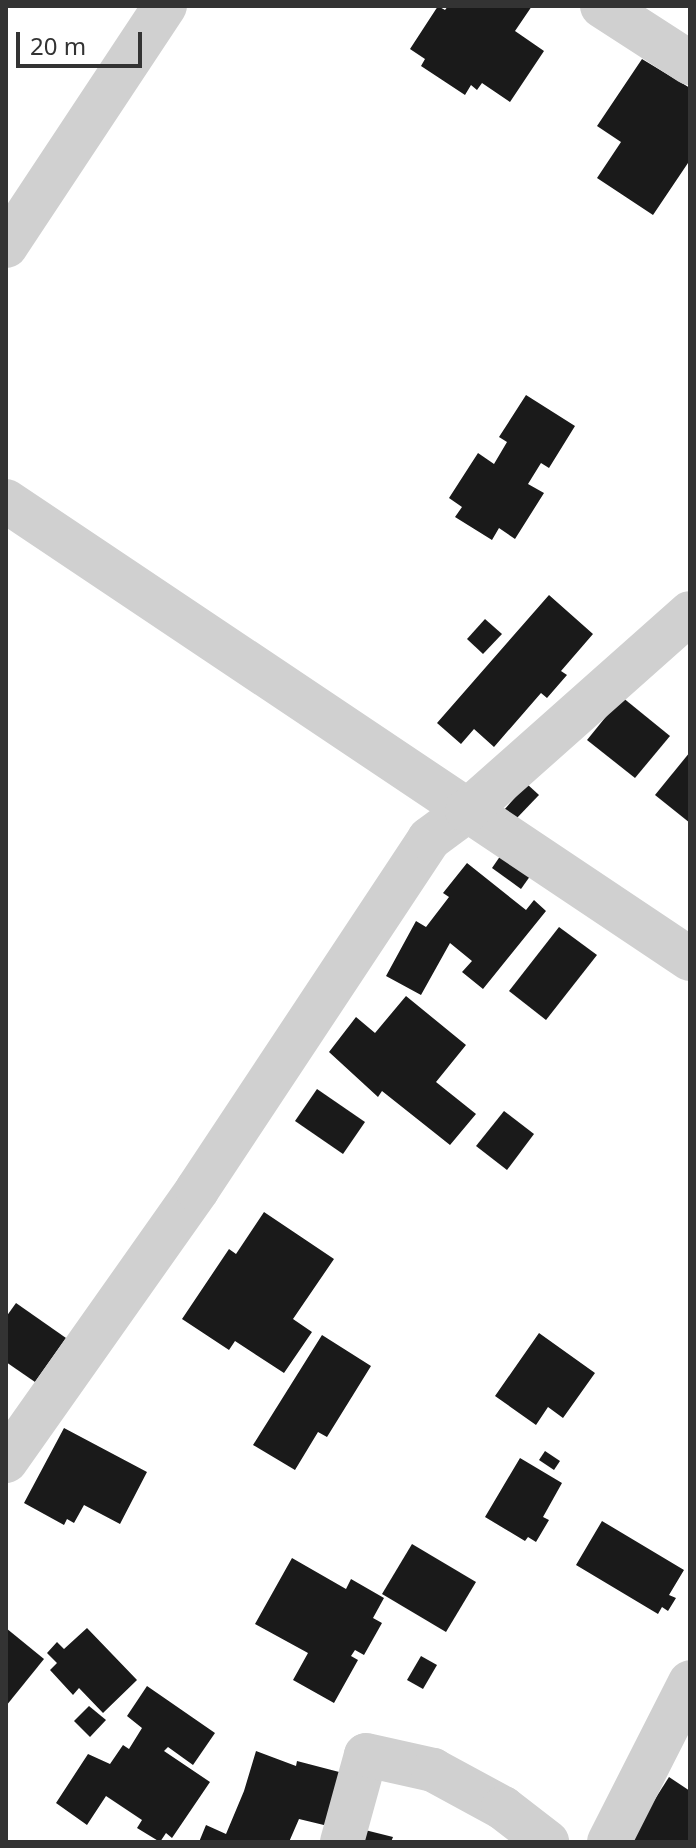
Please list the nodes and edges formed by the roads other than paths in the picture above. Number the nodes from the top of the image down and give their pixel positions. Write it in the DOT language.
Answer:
graph roads {
  1 [pos="165,6"];
  2 [pos="602,6"];
  3 [pos="690,63"];
  4 [pos="6,246"];
  5 [pos="6,501"];
  6 [pos="690,613"];
  7 [pos="467,811"];
  8 [pos="690,959"];
  9 [pos="6,1461"];
  10 [pos="690,1682"];
  11 [pos="342,1842"];
  12 [pos="547,1842"];
  13 [pos="609,1842"];
  1 -- 4 [label="street"];
  2 -- 3 [label="street"];
  5 -- 7 [label="street"];
  6 -- 7 [label="street"];
  7 -- 8 [label="street"];
  7 -- 9 [label="street"];
  10 -- 13 [label="street"];
  11 -- 12 [label="street"];
}
